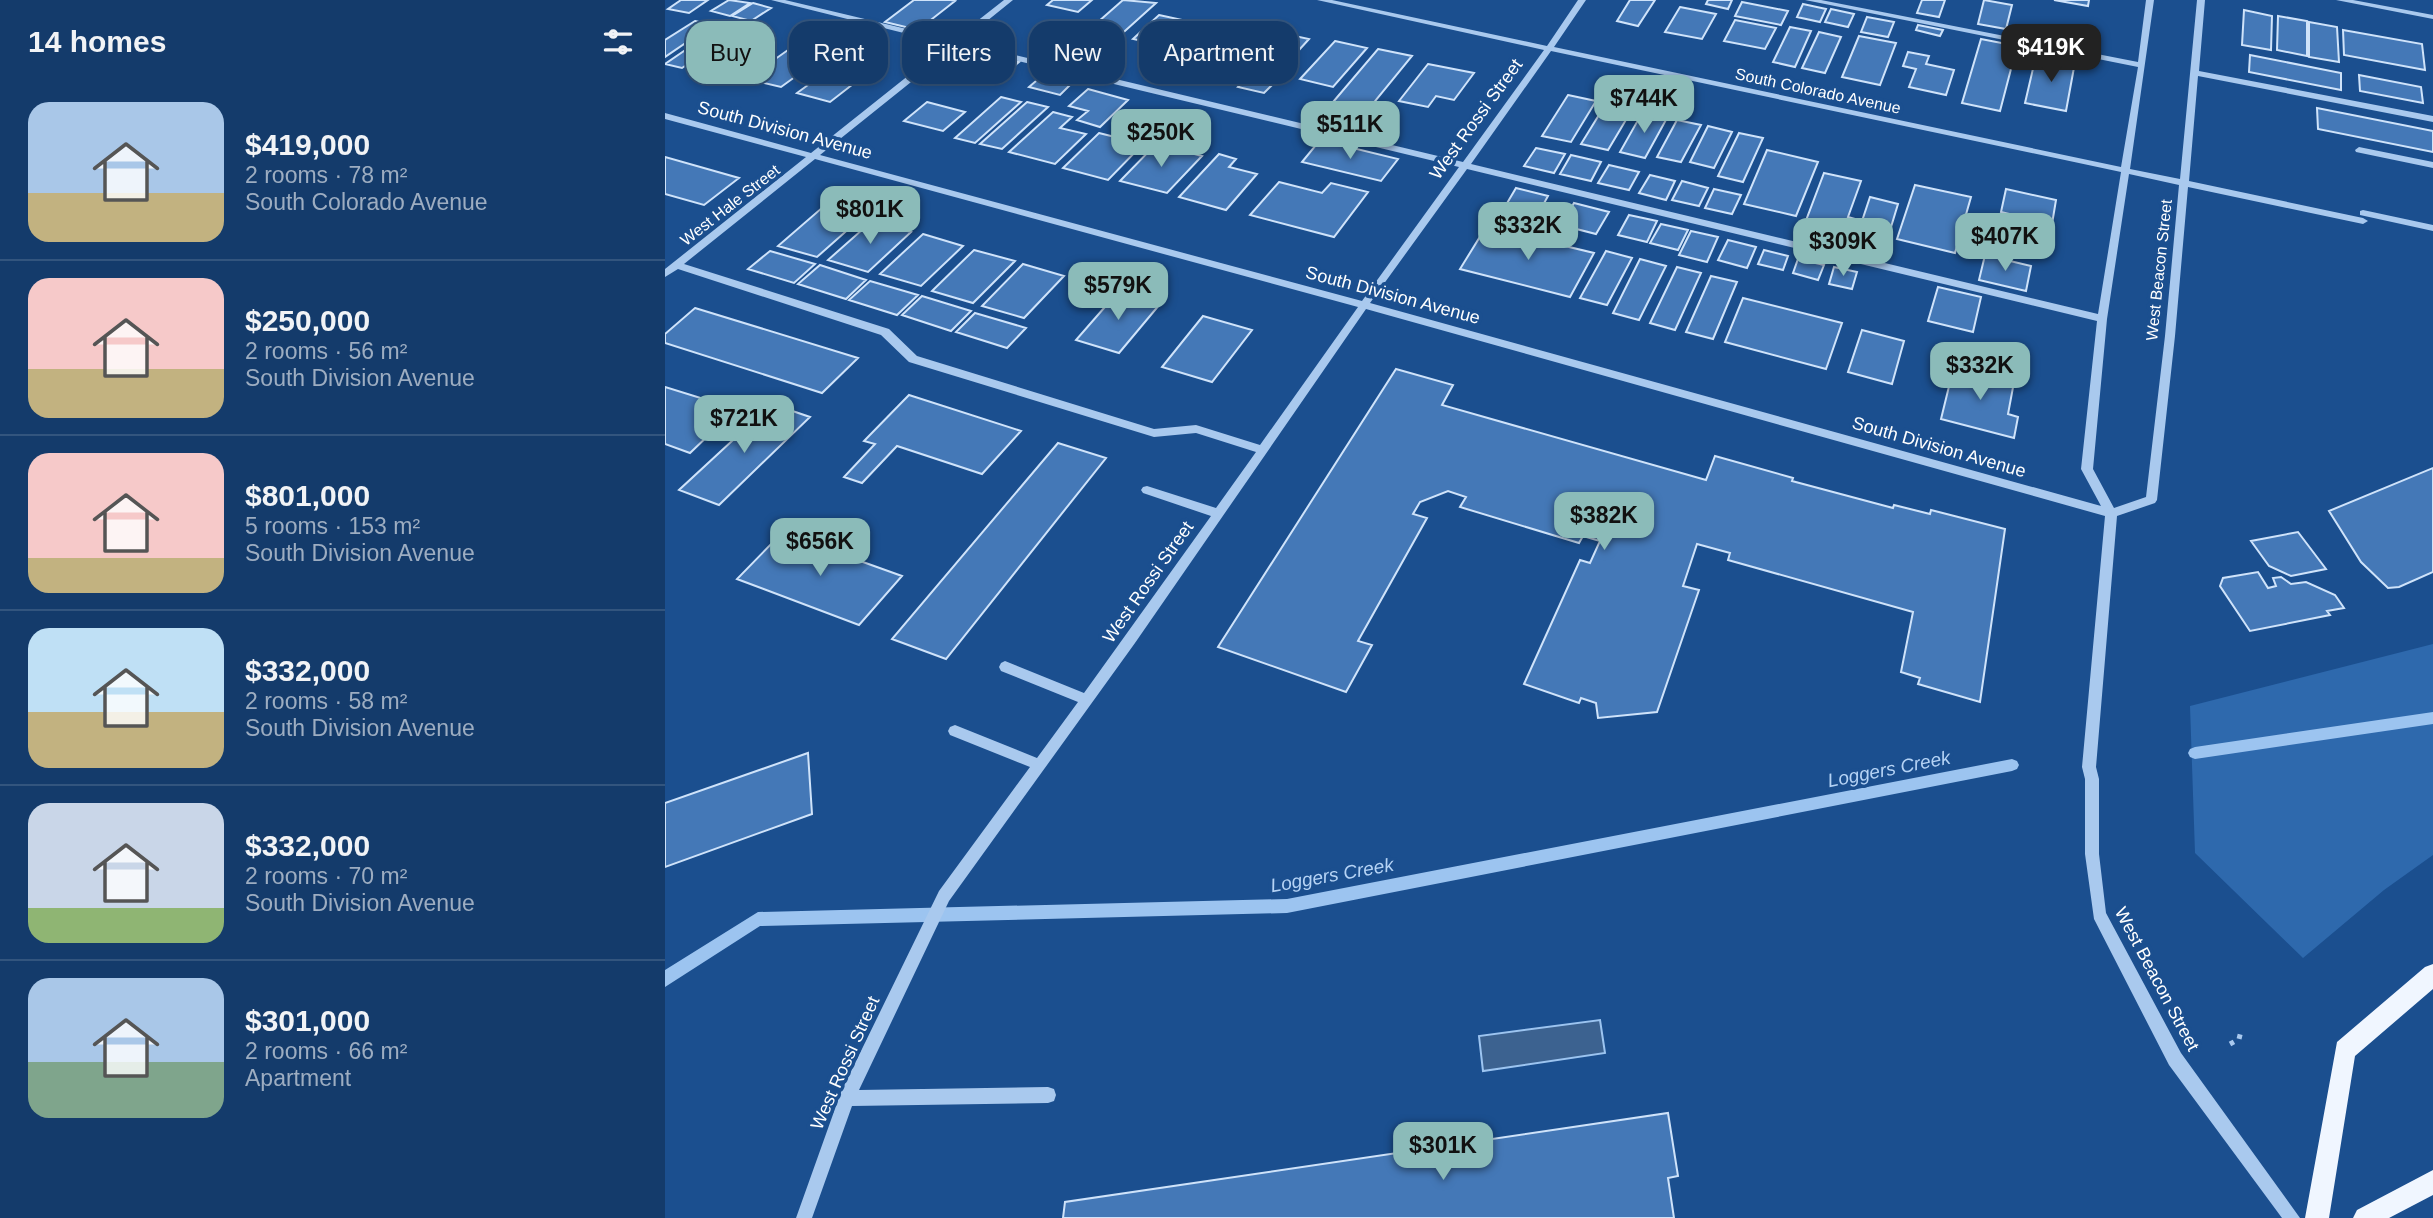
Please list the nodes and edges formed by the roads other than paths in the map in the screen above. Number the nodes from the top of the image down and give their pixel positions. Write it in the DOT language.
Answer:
graph roads {
  1 [pos="775,0"];
  2 [pos="1009,0"];
  3 [pos="1321,0"];
  4 [pos="1582,0"];
  5 [pos="1809,0"];
  6 [pos="2150,0"];
  7 [pos="2201,0"];
  8 [pos="2340,0"];
  9 [pos="2433,17"];
  10 [pos="983,21"];
  11 [pos="902,30"];
  12 [pos="1551,49"];
  13 [pos="1015,57"];
  14 [pos="2142,65"];
  15 [pos="2194,73"];
  16 [pos="904,84"];
  17 [pos="665,116"];
  18 [pos="2433,119"];
  19 [pos="2359,150"];
  20 [pos="814,157"];
  21 [pos="2433,165"];
  22 [pos="1466,166"];
  23 [pos="2125,170"];
  24 [pos="2186,183"];
  25 [pos="2433,228"];
  26 [pos="676,265"];
  27 [pos="665,274"];
  28 [pos="1364,305"];
  29 [pos="2102,319"];
  30 [pos="1263,450"];
  31 [pos="1147,489"];
  32 [pos="2111,513"];
  33 [pos="1219,514"];
  34 [pos="1005,667"];
  35 [pos="1087,700"];
  36 [pos="955,731"];
  37 [pos="1039,765"];
  38 [pos="2433,975"];
  39 [pos="1048,1095"];
  40 [pos="846,1098"];
  41 [pos="2433,1182"];
  42 [pos="804,1218"];
  43 [pos="2292,1218"];
  44 [pos="2317,1218"];
  45 [pos="2365,1218"];
  1 -- 11 [label="street"];
  2 -- 10 [label="street, West Hale Street"];
  3 -- 12 [label="street, South Colorado Avenue"];
  4 -- 12 [label="street, West Rossi Street"];
  5 -- 14 [label="street"];
  6 -- 14 [label="street"];
  7 -- 15 [label="street, West Beacon Street"];
  8 -- 9 [label="street"];
  12 -- 22 [label="street, West Rossi Street"];
  12 -- 23 [label="street, South Colorado Avenue"];
  13 -- 22 [label="street"];
  14 -- 23 [label="street"];
  15 -- 18 [label="street"];
  15 -- 24 [label="street, West Beacon Street"];
  16 -- 20 [label="street, West Hale Street"];
  17 -- 20 [label="street, South Division Avenue"];
  19 -- 21 [label="lane"];
  20 -- 26 [label="street, West Hale Street"];
  20 -- 28 [label="street, South Division Avenue"];
  22 -- 28 [label="street, West Rossi Street"];
  22 -- 29 [label="street"];
  23 -- 24 [label="street, South Colorado Avenue"];
  23 -- 29 [label="street"];
  24 -- 25 [label="street, South Colorado Avenue"];
  24 -- 32 [label="street, West Beacon Street"];
  26 -- 27 [label="street, West Hale Street"];
  26 -- 30 [label="lane"];
  28 -- 30 [label="street, West Rossi Street"];
  28 -- 32 [label="street, South Division Avenue"];
  29 -- 32 [label="street"];
  30 -- 33 [label="street, West Rossi Street"];
  31 -- 33 [label="street"];
  32 -- 43 [label="street, West Beacon Street"];
  33 -- 35 [label="street, West Rossi Street"];
  34 -- 35 [label="street"];
  35 -- 37 [label="street, West Rossi Street"];
  36 -- 37 [label="street"];
  37 -- 40 [label="street, West Rossi Street"];
  38 -- 44 [label="main road"];
  39 -- 40 [label="street"];
  40 -- 42 [label="street, West Rossi Street"];
  41 -- 45 [label="main road"];
}
